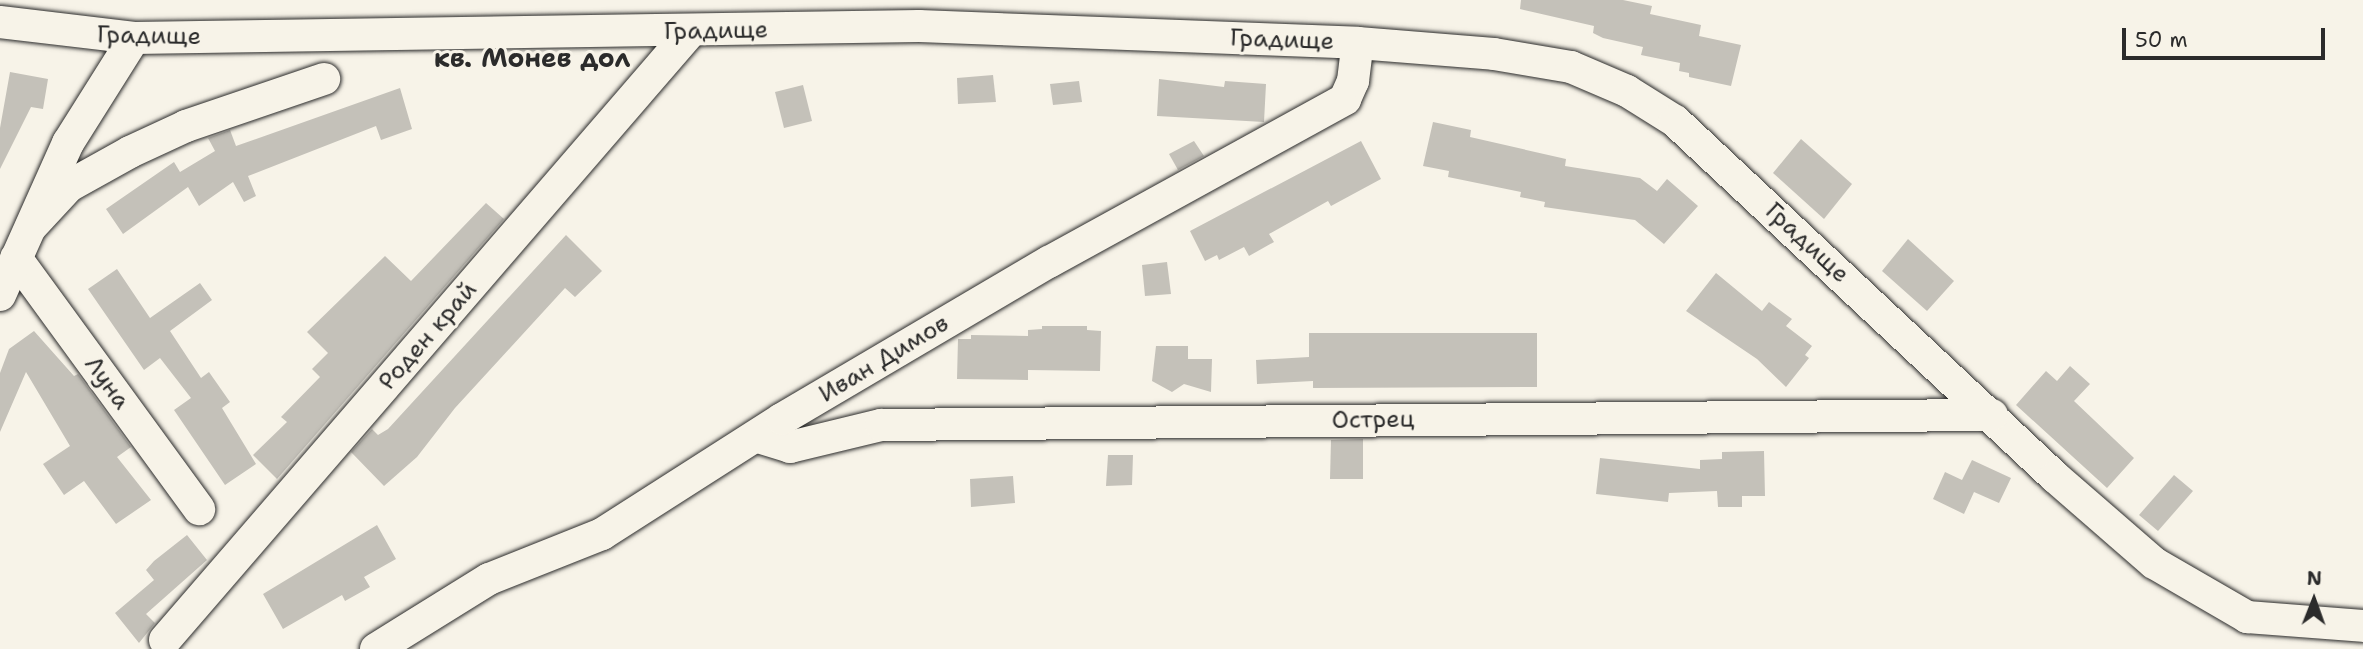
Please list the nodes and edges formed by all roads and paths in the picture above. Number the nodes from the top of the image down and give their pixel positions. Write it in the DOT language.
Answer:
graph roads {
  1 [pos="0,22"];
  2 [pos="690,32"];
  3 [pos="134,38"];
  4 [pos="1358,43"];
  5 [pos="324,79"];
  6 [pos="30,227"];
  7 [pos="16,258"];
  8 [pos="0,295"];
  9 [pos="1992,415"];
  10 [pos="758,437"];
  11 [pos="199,509"];
  12 [pos="2363,626"];
  13 [pos="165,640"];
  14 [pos="376,649"];
  1 -- 3 [label="street, Градище"];
  2 -- 3 [label="street, Градище"];
  2 -- 4 [label="street, Градище"];
  2 -- 13 [label="street, Роден край"];
  3 -- 6 [label="street"];
  4 -- 9 [label="street, Градище"];
  4 -- 10 [label="street, Иван Димов"];
  5 -- 6 [label="street"];
  6 -- 7 [label="street"];
  7 -- 8 [label="street"];
  7 -- 11 [label="street, Луна"];
  9 -- 10 [label="street, Острец"];
  9 -- 12 [label="street, Градище"];
  10 -- 14 [label="street, Иван Димов"];
}
